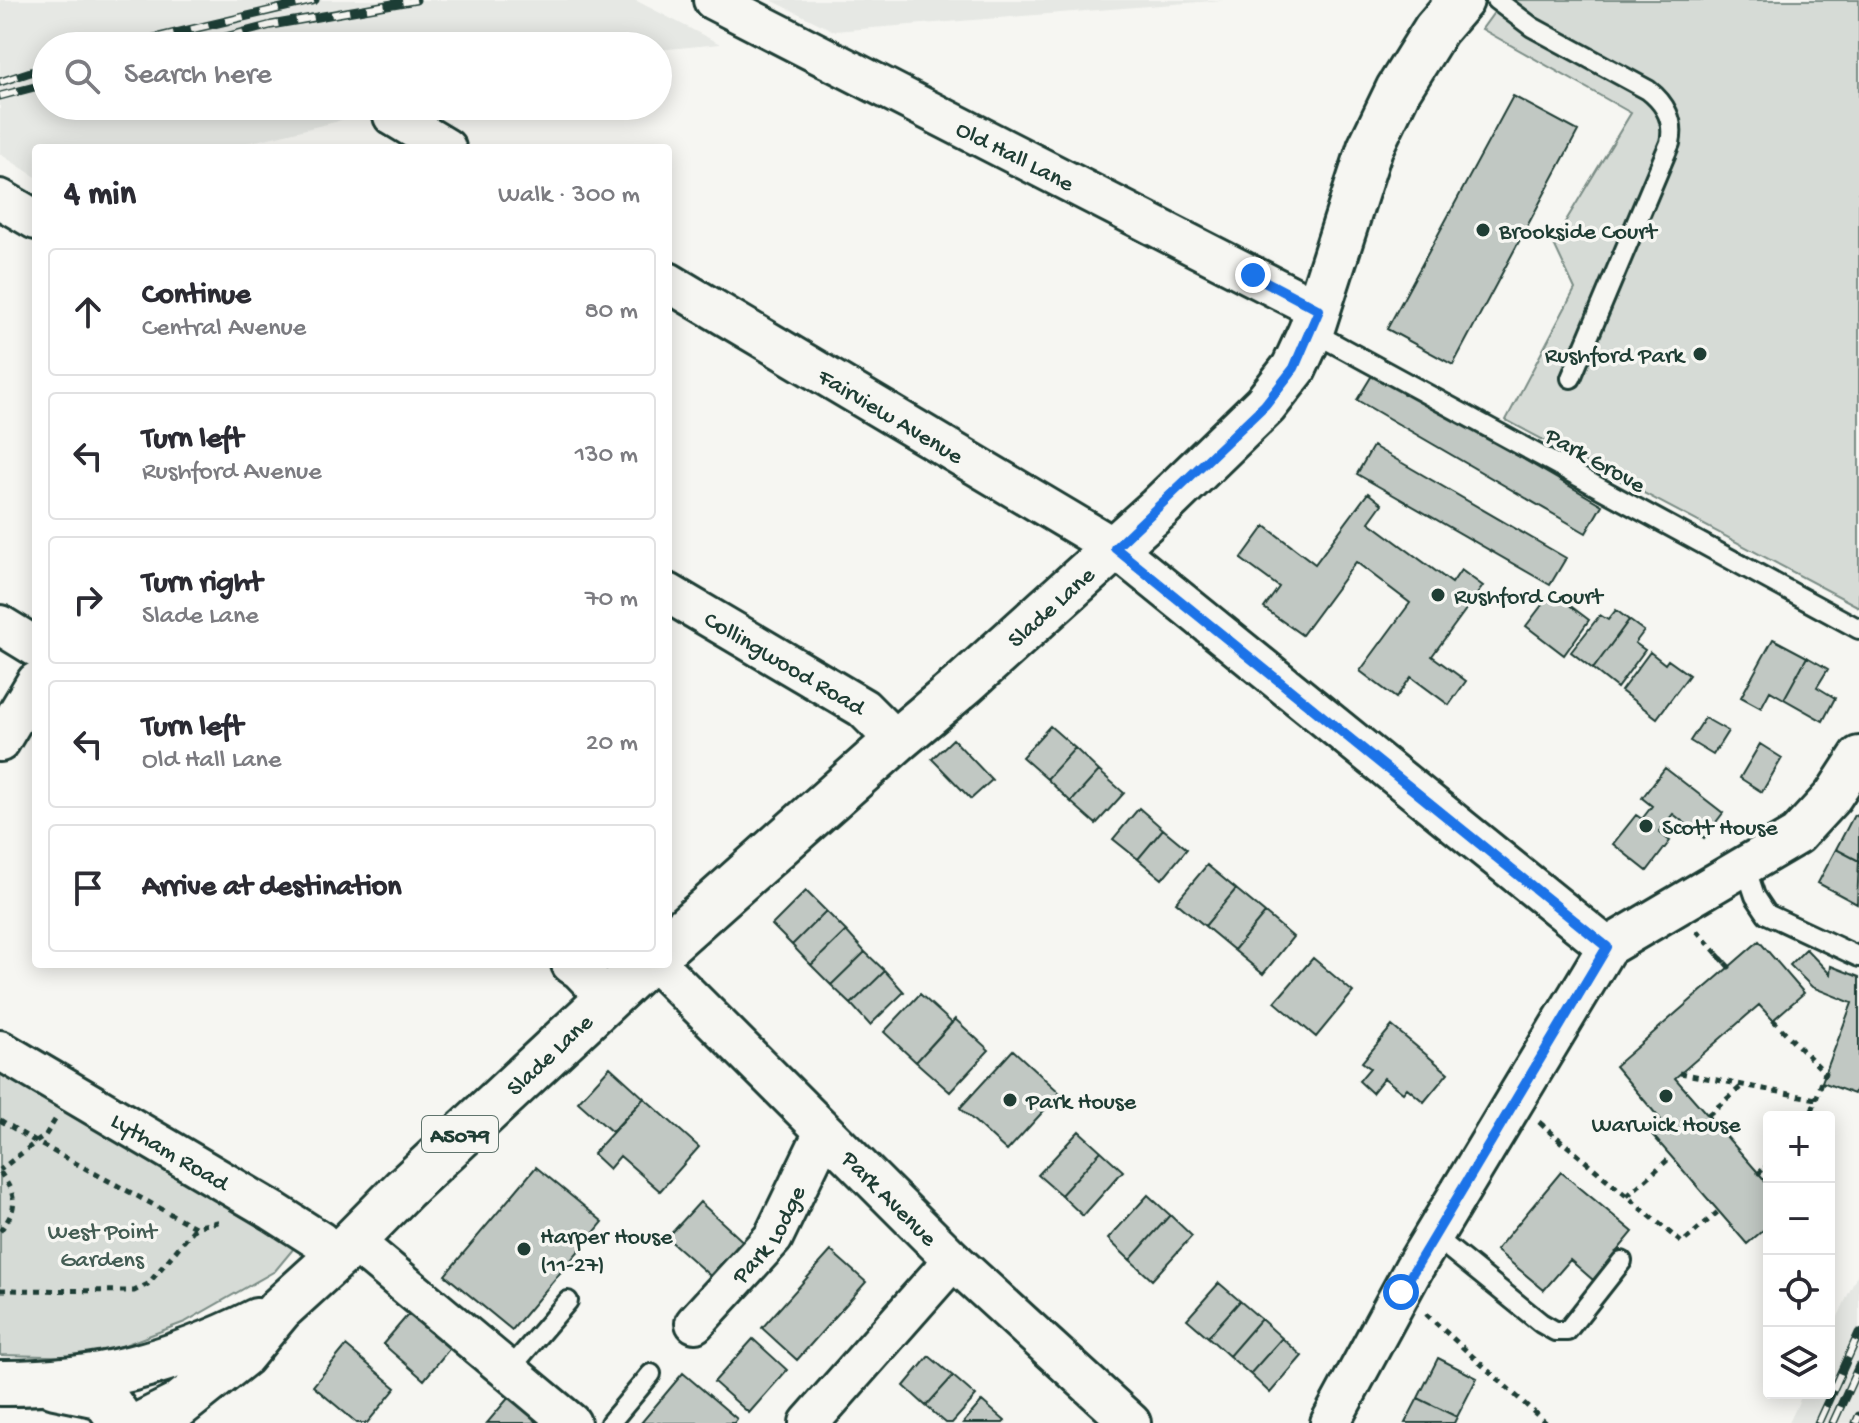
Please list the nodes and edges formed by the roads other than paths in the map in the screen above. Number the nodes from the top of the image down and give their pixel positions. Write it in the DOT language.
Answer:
graph roads {
  1 [pos="713,0"];
  2 [pos="1461,0"];
  3 [pos="1496,0"];
  4 [pos="400,120"];
  5 [pos="439,144"];
  6 [pos="0,199"];
  7 [pos="32,218"];
  8 [pos="672,284"];
  9 [pos="1315,320"];
  10 [pos="1571,378"];
  11 [pos="1115,548"];
  12 [pos="672,595"];
  13 [pos="0,625"];
  14 [pos="1859,629"];
  15 [pos="32,645"];
  16 [pos="32,689"];
  17 [pos="896,741"];
  18 [pos="0,742"];
  19 [pos="1859,756"];
  20 [pos="1745,866"];
  21 [pos="672,940"];
  22 [pos="1607,947"];
  23 [pos="1859,957"];
  24 [pos="577,968"];
  25 [pos="641,968"];
  26 [pos="661,968"];
  27 [pos="607,998"];
  28 [pos="0,1050"];
  29 [pos="824,1132"];
  30 [pos="1434,1236"];
  31 [pos="344,1249"];
  32 [pos="953,1260"];
  33 [pos="1622,1261"];
  34 [pos="568,1301"];
  35 [pos="280,1309"];
  36 [pos="695,1323"];
  37 [pos="509,1370"];
  38 [pos="651,1374"];
  39 [pos="0,1383"];
  40 [pos="45,1383"];
  41 [pos="119,1423"];
  42 [pos="144,1423"];
  43 [pos="571,1423"];
  44 [pos="610,1423"];
  45 [pos="809,1423"];
  46 [pos="1131,1423"];
  47 [pos="1330,1423"];
  1 -- 9 [label="street, Old Hall Lane"];
  2 -- 9 [label="main road, Slade Lane"];
  3 -- 10 [label="lane"];
  4 -- 5 [label="street"];
  6 -- 7 [label="street"];
  8 -- 11 [label="street, Fairview Avenue"];
  9 -- 11 [label="main road, Slade Lane"];
  9 -- 14 [label="lane, Park Grove"];
  11 -- 17 [label="main road, Slade Lane"];
  11 -- 22 [label="street, Fairview Avenue"];
  12 -- 17 [label="street, Collingwood Road"];
  13 -- 15 [label="street"];
  16 -- 18 [label="street"];
  17 -- 21 [label="main road, Slade Lane"];
  19 -- 20 [label="street"];
  20 -- 22 [label="street"];
  20 -- 23 [label="lane"];
  22 -- 30 [label="street"];
  24 -- 27 [label="street"];
  25 -- 27 [label="main road, Slade Lane / A5079"];
  26 -- 29 [label="street, Park Avenue"];
  27 -- 31 [label="main road, Slade Lane / A5079"];
  28 -- 31 [label="street, Lytham Road"];
  29 -- 32 [label="street, Park Avenue"];
  29 -- 36 [label="street, Park Lodge"];
  30 -- 33 [label="lane"];
  30 -- 47 [label="street"];
  31 -- 35 [label="main road, Slade Lane / A5079"];
  31 -- 37 [label="street, Lytham Road"];
  32 -- 45 [label="street"];
  32 -- 46 [label="street, Park Avenue"];
  34 -- 37 [label="lane"];
  35 -- 40 [label="main road, Slade Lane / A5079"];
  35 -- 42 [label="main road, Slade Lane / A5079"];
  37 -- 43 [label="street, Lytham Road"];
  38 -- 44 [label="lane"];
  39 -- 40 [label="main road, Slade Lane / A5079"];
  40 -- 41 [label="main road"];
}
